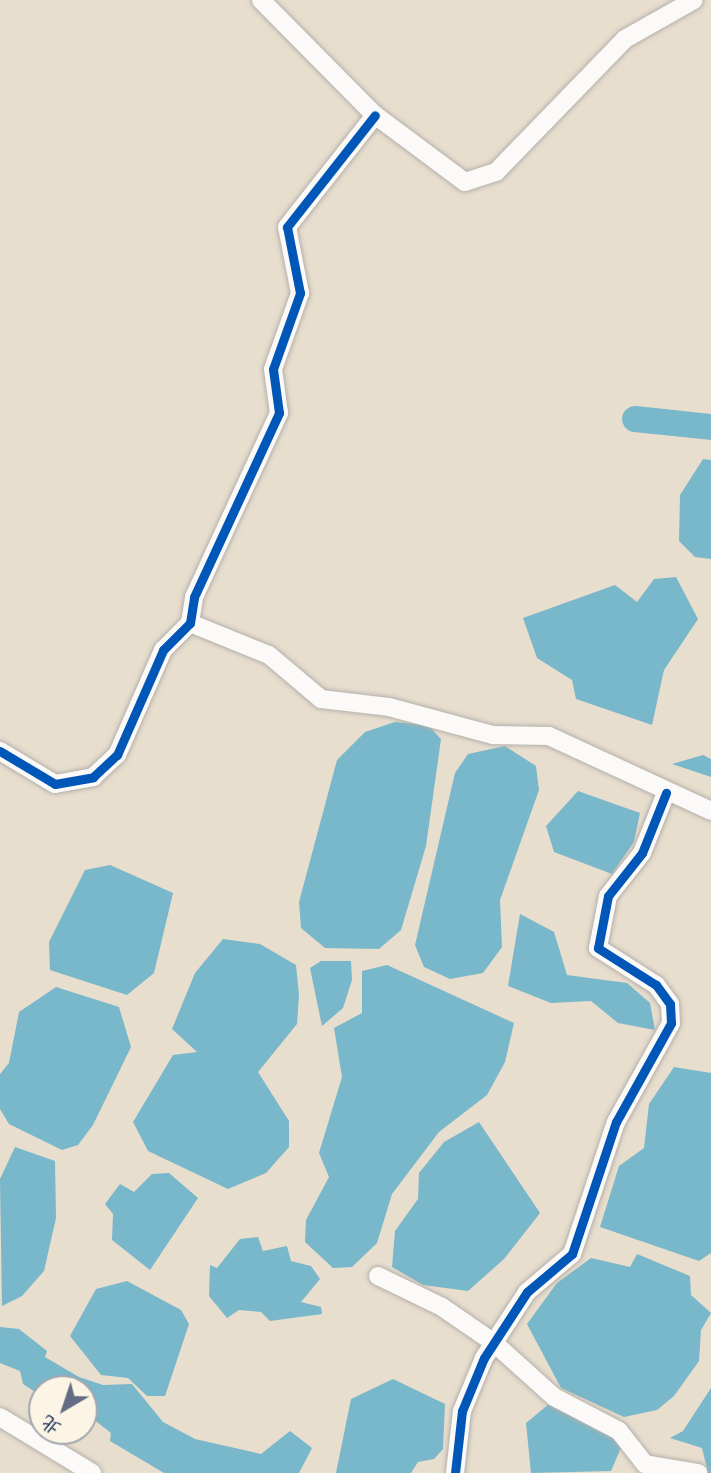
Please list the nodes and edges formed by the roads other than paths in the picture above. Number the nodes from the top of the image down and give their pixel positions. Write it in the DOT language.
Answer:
graph roads {
  1 [pos="261,0"];
  2 [pos="694,0"];
  3 [pos="376,115"];
  4 [pos="190,623"];
  5 [pos="0,751"];
  6 [pos="666,793"];
  7 [pos="711,811"];
  8 [pos="379,1276"];
  9 [pos="492,1342"];
  10 [pos="0,1418"];
  11 [pos="92,1473"];
  12 [pos="456,1473"];
  13 [pos="698,1473"];
  1 -- 3 [label="street"];
  2 -- 3 [label="street"];
  3 -- 4 [label="street"];
  4 -- 5 [label="street"];
  4 -- 6 [label="street"];
  6 -- 7 [label="street"];
  6 -- 9 [label="street"];
  8 -- 9 [label="street"];
  9 -- 12 [label="street"];
  9 -- 13 [label="street"];
  10 -- 11 [label="street"];
}
